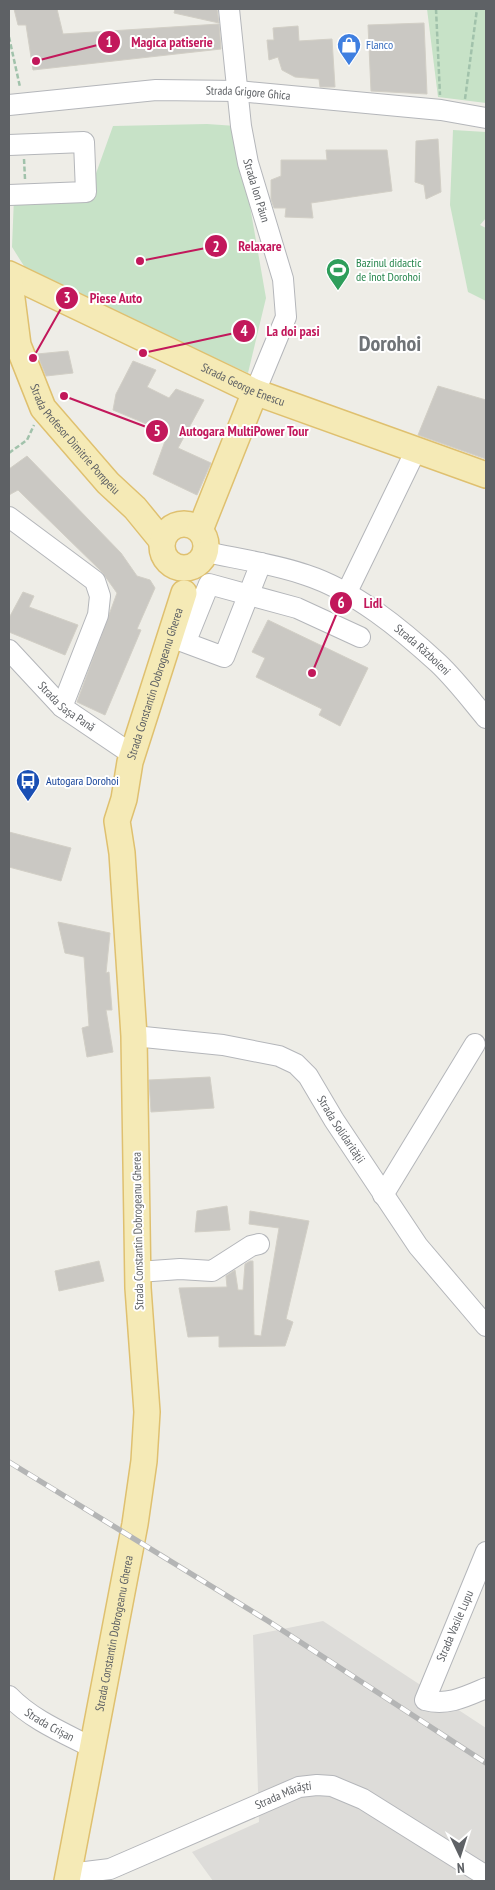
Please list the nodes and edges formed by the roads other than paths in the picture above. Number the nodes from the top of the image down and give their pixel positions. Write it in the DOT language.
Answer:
graph roads {
  1 [pos="229,9"];
  2 [pos="238,91"];
  3 [pos="16,104"];
  4 [pos="486,118"];
  5 [pos="9,146"];
  6 [pos="9,195"];
  7 [pos="9,274"];
  8 [pos="255,392"];
  9 [pos="416,450"];
  10 [pos="486,475"];
  11 [pos="9,517"];
  12 [pos="168,543"];
  13 [pos="200,550"];
  14 [pos="261,563"];
  15 [pos="184,593"];
  16 [pos="346,594"];
  17 [pos="250,595"];
  18 [pos="360,637"];
  19 [pos="178,639"];
  20 [pos="11,658"];
  21 [pos="62,707"];
  22 [pos="486,718"];
  23 [pos="133,755"];
  24 [pos="134,1036"];
  25 [pos="475,1044"];
  26 [pos="382,1195"];
  27 [pos="258,1244"];
  28 [pos="138,1272"];
  29 [pos="486,1326"];
  30 [pos="486,1552"];
  31 [pos="486,1688"];
  32 [pos="9,1696"];
  33 [pos="93,1748"];
  34 [pos="486,1876"];
  35 [pos="68,1877"];
  1 -- 2 [label="street, Strada Ion Păun"];
  2 -- 3 [label="street, Strada Grigore Ghica"];
  2 -- 4 [label="street, Strada Grigore Ghica"];
  2 -- 8 [label="street, Strada Ion Păun"];
  5 -- 6 [label="street"];
  7 -- 8 [label="main road, Strada George Enescu"];
  7 -- 12 [label="main road, Strada Profesor Dimitrie Pompeiu"];
  8 -- 9 [label="main road, Strada George Enescu"];
  8 -- 13 [label="main road, Strada Constantin Dobrogeanu Gherea"];
  9 -- 10 [label="main road, Strada George Enescu"];
  9 -- 16 [label="street"];
  11 -- 21 [label="street"];
  12 -- 13 [label="main road"];
  12 -- 13 [label="main road"];
  12 -- 15 [label="main road, Strada Constantin Dobrogeanu Gherea"];
  13 -- 14 [label="street, Strada Războieni"];
  13 -- 15 [label="main road, Strada Constantin Dobrogeanu Gherea"];
  14 -- 16 [label="street, Strada Războieni"];
  14 -- 17 [label="street"];
  15 -- 19 [label="main road, Strada Constantin Dobrogeanu Gherea"];
  16 -- 22 [label="street, Strada Războieni"];
  17 -- 18 [label="street"];
  17 -- 19 [label="street"];
  17 -- 19 [label="street"];
  19 -- 23 [label="main road, Strada Constantin Dobrogeanu Gherea"];
  20 -- 21 [label="street, Strada Sașa Pană"];
  21 -- 23 [label="street, Strada Sașa Pană"];
  23 -- 24 [label="main road, Strada Constantin Dobrogeanu Gherea"];
  24 -- 26 [label="street, Strada Solidarității"];
  24 -- 28 [label="main road, Strada Constantin Dobrogeanu Gherea"];
  25 -- 26 [label="street"];
  26 -- 29 [label="street, Strada Solidarității"];
  27 -- 28 [label="street"];
  28 -- 33 [label="main road, Strada Constantin Dobrogeanu Gherea"];
  30 -- 31 [label="street, Strada Vasile Lupu"];
  32 -- 33 [label="street, Strada Crișan"];
  33 -- 35 [label="main road, Strada Constantin Dobrogeanu Gherea"];
  34 -- 35 [label="street, Strada Mărăști"];
}
